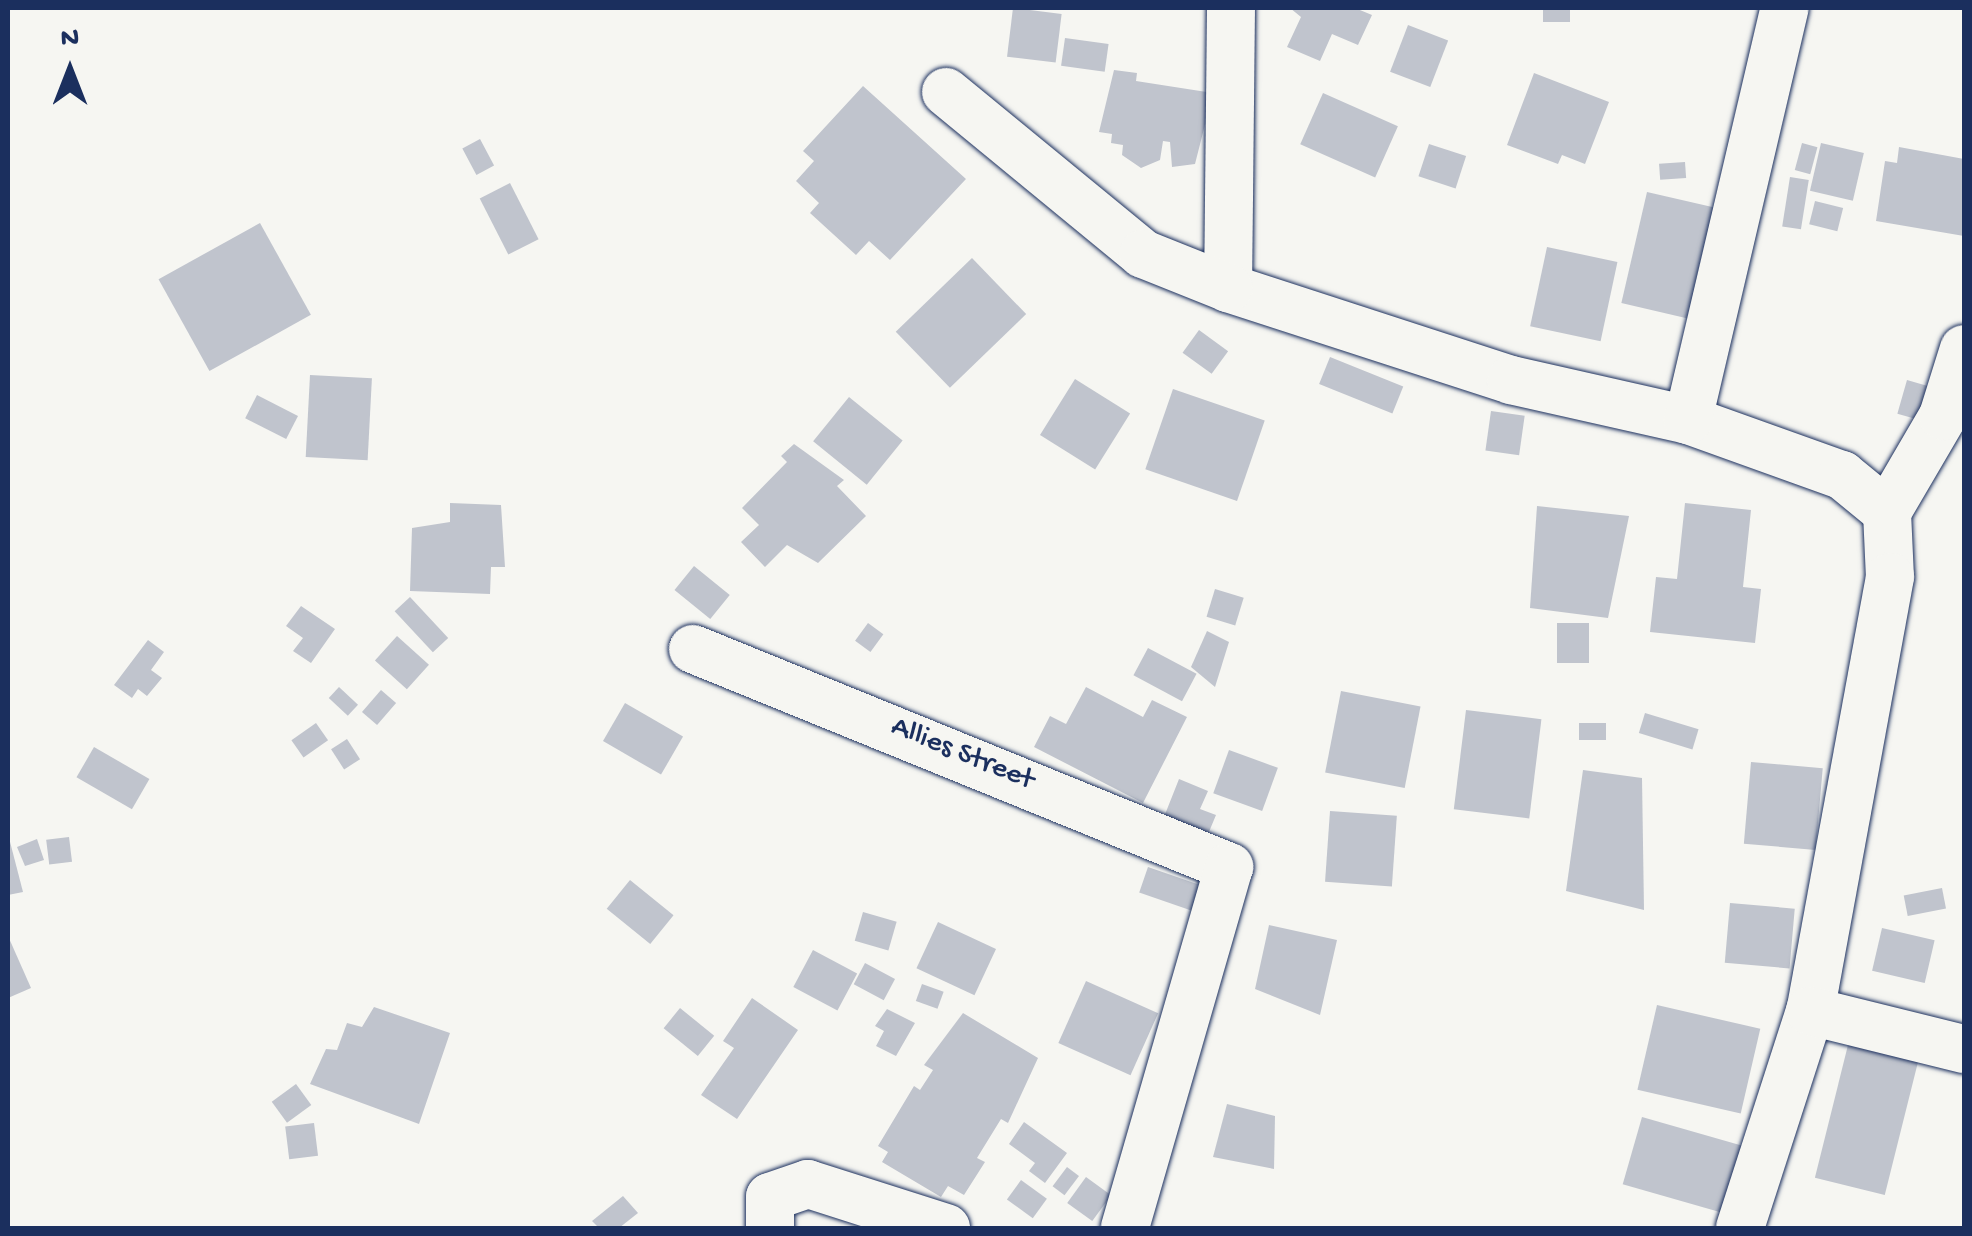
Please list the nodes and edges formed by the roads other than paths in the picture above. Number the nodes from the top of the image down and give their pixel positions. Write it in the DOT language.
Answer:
graph roads {
  1 [pos="1231,8"];
  2 [pos="1785,8"];
  3 [pos="946,92"];
  4 [pos="1228,288"];
  5 [pos="1964,349"];
  6 [pos="1688,420"];
  7 [pos="1887,512"];
  8 [pos="693,648"];
  9 [pos="1810,1012"];
  10 [pos="1964,1049"];
  11 [pos="770,1228"];
  12 [pos="946,1228"];
  13 [pos="1125,1228"];
  14 [pos="1740,1228"];
  1 -- 4 [label="street"];
  2 -- 6 [label="street"];
  3 -- 4 [label="street"];
  4 -- 6 [label="street"];
  5 -- 7 [label="street"];
  6 -- 7 [label="street"];
  7 -- 9 [label="street"];
  8 -- 13 [label="street, Allies Street"];
  9 -- 10 [label="street"];
  9 -- 14 [label="street"];
  11 -- 12 [label="street"];
}
